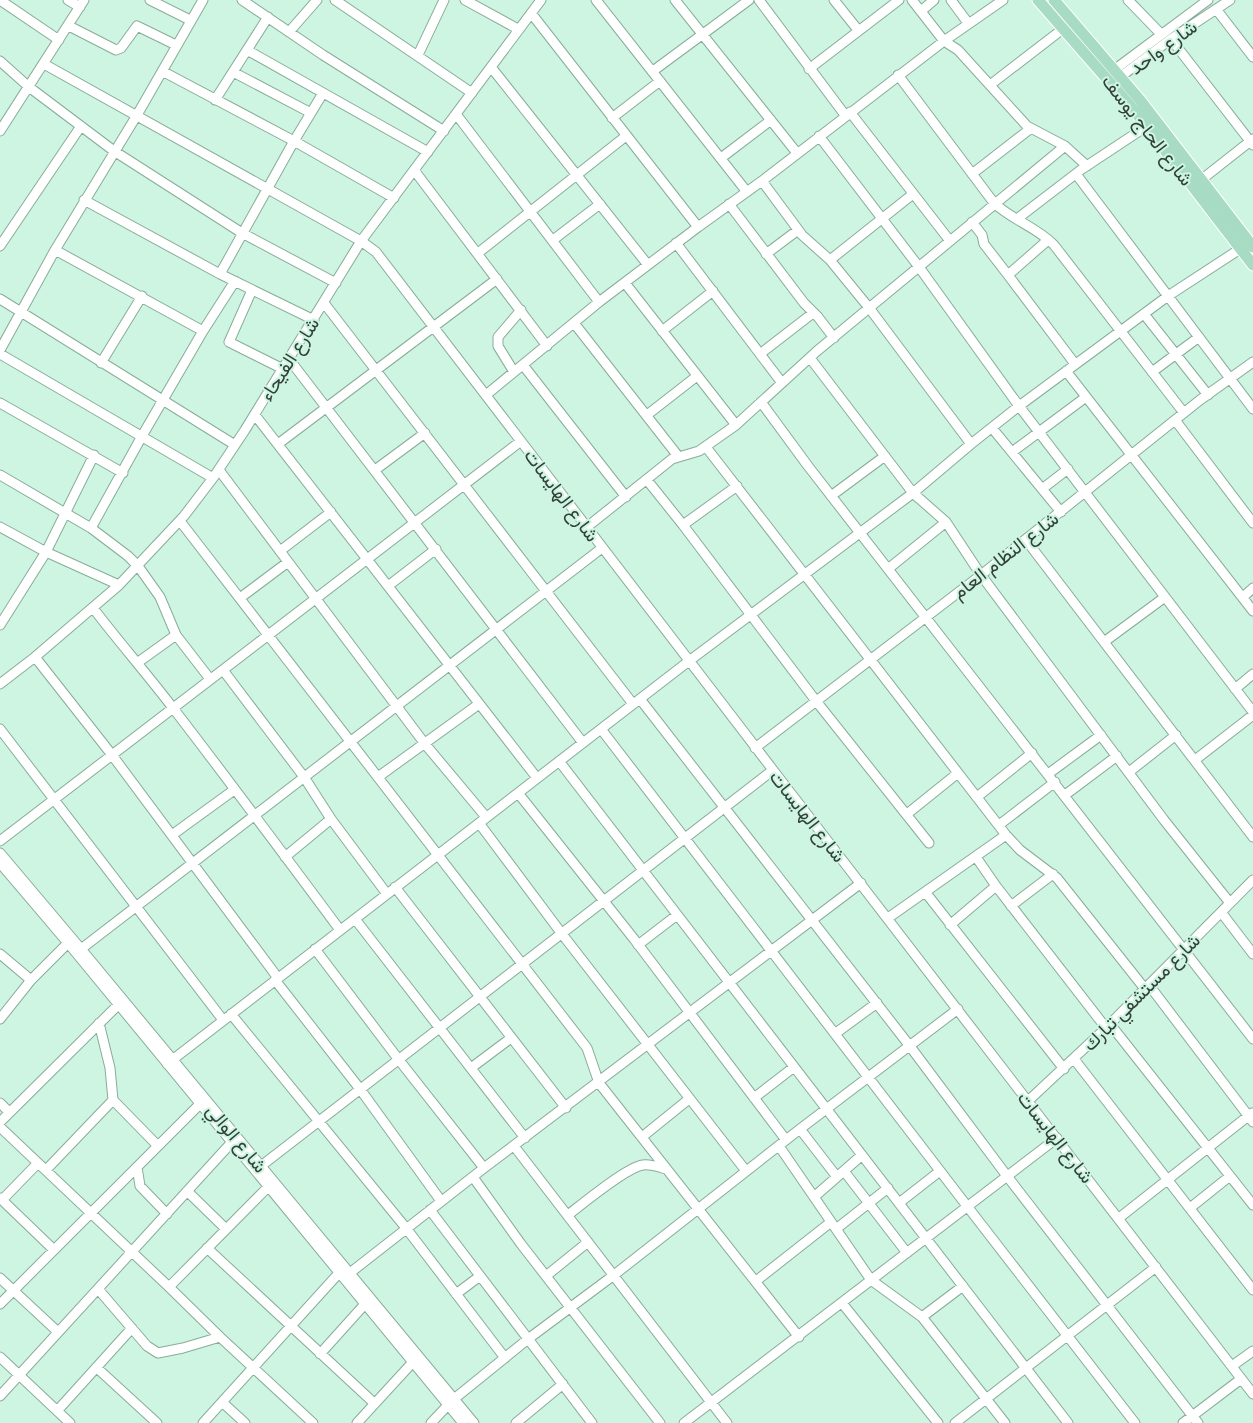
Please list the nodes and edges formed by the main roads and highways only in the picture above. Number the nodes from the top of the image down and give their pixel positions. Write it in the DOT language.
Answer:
graph roads {
  1 [pos="1038,0"];
  2 [pos="1054,0"];
  3 [pos="1113,76"];
  4 [pos="1253,247"];
  5 [pos="1253,265"];
  1 -- 3 [label="main road, شارع الحاج يوسف"];
  2 -- 3 [label="main road, شارع الحاج يوسف"];
  3 -- 4 [label="main road, شارع الحاج يوسف"];
  3 -- 5 [label="main road, شارع الحاج يوسف"];
}
